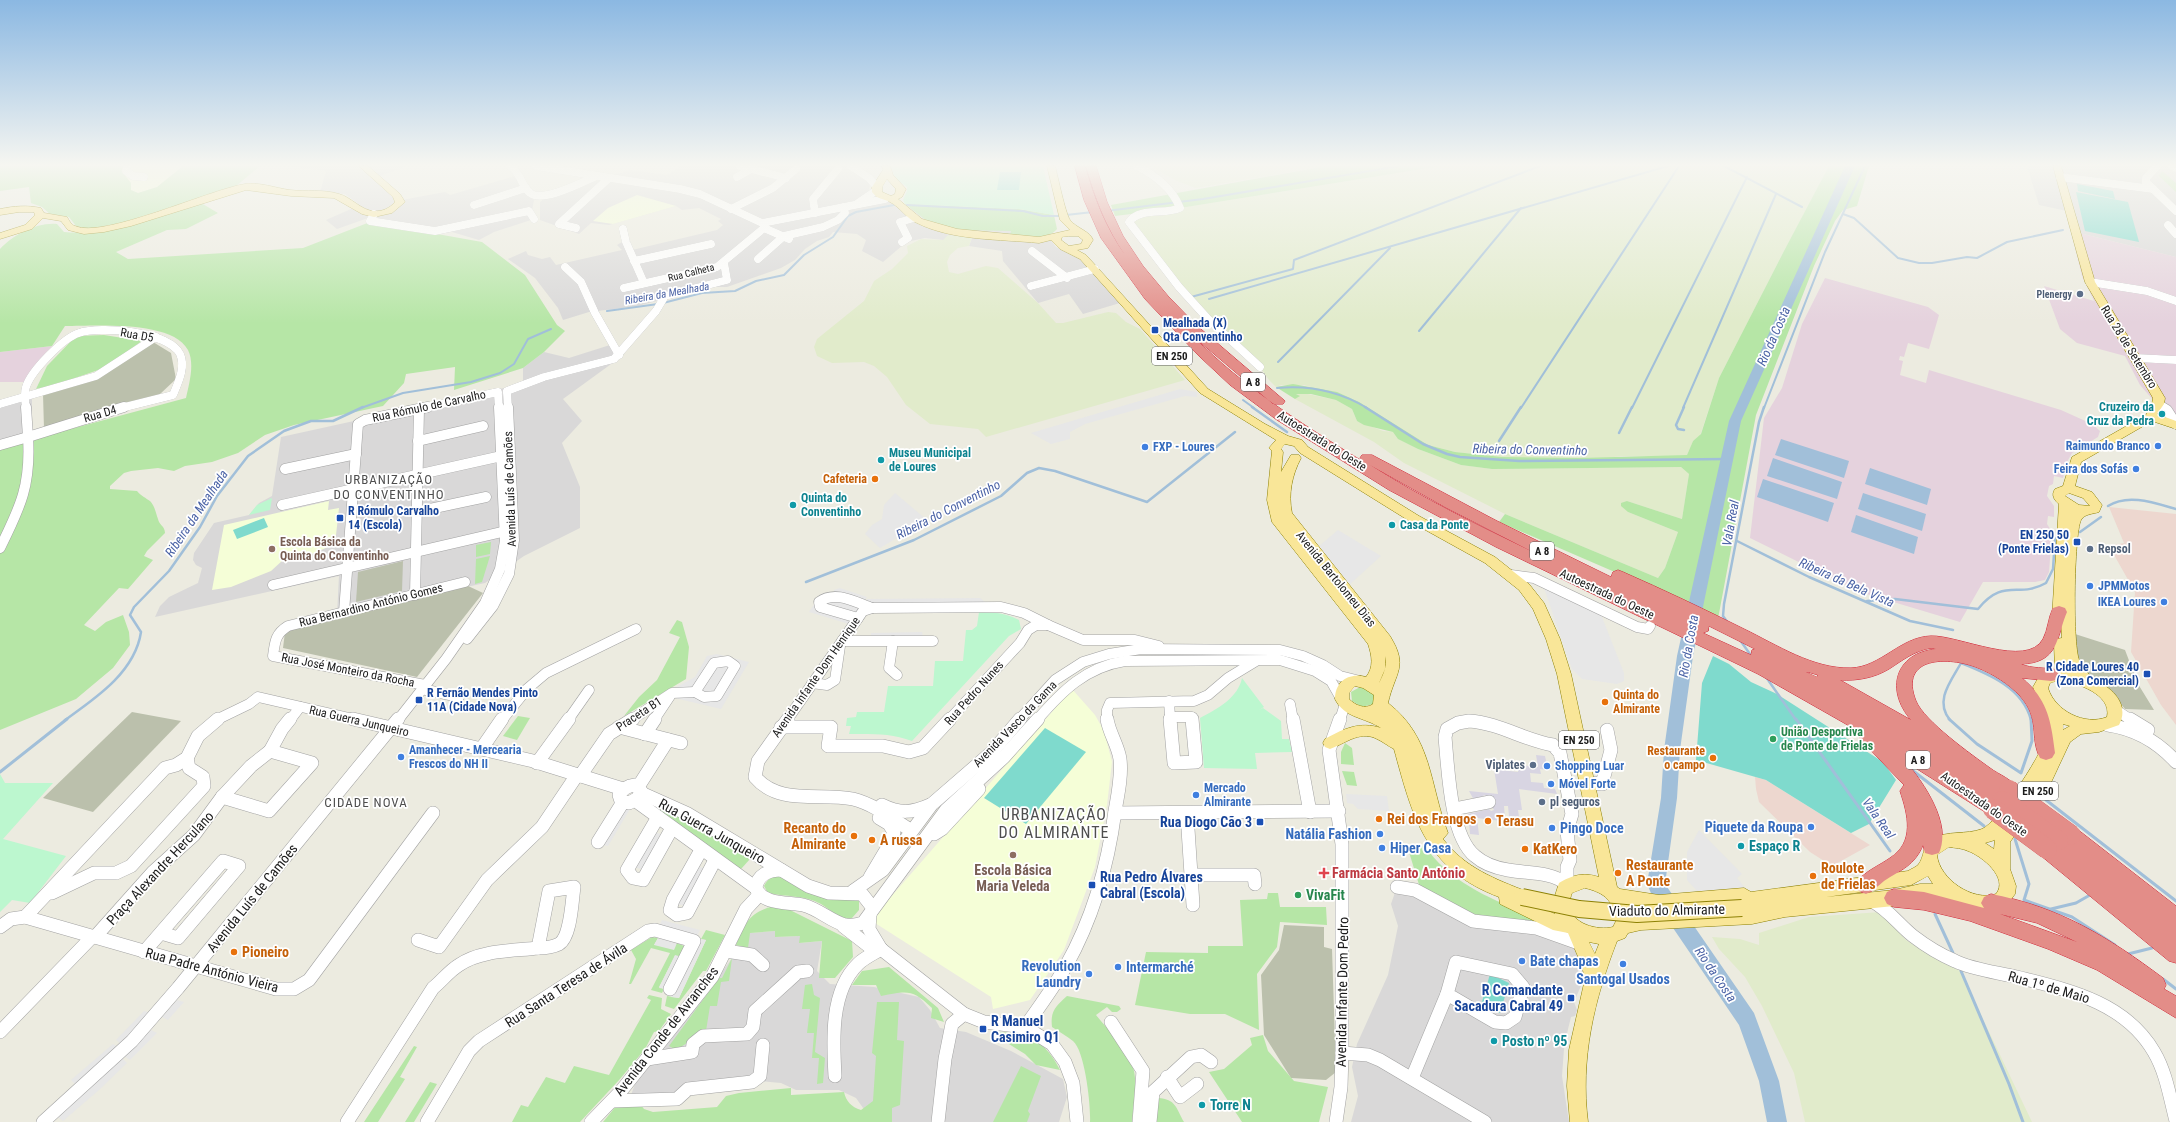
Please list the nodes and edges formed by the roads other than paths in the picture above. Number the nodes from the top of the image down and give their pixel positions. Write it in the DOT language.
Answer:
graph roads {
  1 [pos="38,218"];
  2 [pos="62,218"];
  3 [pos="139,218"];
  4 [pos="371,218"];
  5 [pos="494,218"];
  6 [pos="565,218"];
  7 [pos="750,218"];
  8 [pos="794,218"];
  9 [pos="840,218"];
  10 [pos="913,218"];
  11 [pos="914,218"];
  12 [pos="1064,218"];
  13 [pos="1066,218"];
  14 [pos="1102,218"];
  15 [pos="1105,218"];
  16 [pos="1133,218"];
  17 [pos="2071,218"];
  18 [pos="66,221"];
  19 [pos="2168,225"];
  20 [pos="29,226"];
  21 [pos="764,226"];
  22 [pos="576,228"];
  23 [pos="623,229"];
  24 [pos="1079,233"];
  25 [pos="2176,234"];
  26 [pos="4,235"];
  27 [pos="784,236"];
  28 [pos="792,240"];
  29 [pos="0,241"];
  30 [pos="902,242"];
  31 [pos="1061,242"];
  32 [pos="711,244"];
  33 [pos="1032,251"];
  34 [pos="1082,252"];
  35 [pos="758,259"];
  36 [pos="634,261"];
  37 [pos="724,263"];
  38 [pos="565,268"];
  39 [pos="1095,269"];
  40 [pos="1067,278"];
  41 [pos="2090,282"];
  42 [pos="644,283"];
  43 [pos="1031,286"];
  44 [pos="624,288"];
  45 [pos="2176,301"];
  46 [pos="156,337"];
  47 [pos="633,337"];
  48 [pos="610,340"];
  49 [pos="619,355"];
  50 [pos="2134,355"];
  51 [pos="2176,360"];
  52 [pos="1260,368"];
  53 [pos="502,393"];
  54 [pos="173,395"];
  55 [pos="25,398"];
  56 [pos="0,404"];
  57 [pos="2158,404"];
  58 [pos="419,409"];
  59 [pos="2150,417"];
  60 [pos="2176,424"];
  61 [pos="483,426"];
  62 [pos="1261,428"];
  63 [pos="28,437"];
  64 [pos="1286,440"];
  65 [pos="418,441"];
  66 [pos="0,445"];
  67 [pos="1276,450"];
  68 [pos="356,454"];
  69 [pos="506,455"];
  70 [pos="1299,455"];
  71 [pos="285,469"];
  72 [pos="417,475"];
  73 [pos="2070,483"];
  74 [pos="353,489"];
  75 [pos="486,496"];
  76 [pos="2064,504"];
  77 [pos="282,505"];
  78 [pos="2082,511"];
  79 [pos="416,512"];
  80 [pos="509,530"];
  81 [pos="0,548"];
  82 [pos="415,552"];
  83 [pos="347,568"];
  84 [pos="1511,575"];
  85 [pos="464,582"];
  86 [pos="273,585"];
  87 [pos="414,595"];
  88 [pos="1646,600"];
  89 [pos="872,608"];
  90 [pos="344,612"];
  91 [pos="2059,612"];
  92 [pos="1024,613"];
  93 [pos="858,618"];
  94 [pos="1048,625"];
  95 [pos="1650,626"];
  96 [pos="636,629"];
  97 [pos="1028,630"];
  98 [pos="279,631"];
  99 [pos="893,641"];
  100 [pos="933,641"];
  101 [pos="842,642"];
  102 [pos="1964,647"];
  103 [pos="1181,650"];
  104 [pos="1782,654"];
  105 [pos="1763,657"];
  106 [pos="1215,660"];
  107 [pos="1257,660"];
  108 [pos="1994,668"];
  109 [pos="897,675"];
  110 [pos="2056,675"];
  111 [pos="1228,678"];
  112 [pos="1365,682"];
  113 [pos="2088,682"];
  114 [pos="812,683"];
  115 [pos="424,687"];
  116 [pos="589,690"];
  117 [pos="2040,691"];
  118 [pos="695,692"];
  119 [pos="672,693"];
  120 [pos="459,697"];
  121 [pos="1169,701"];
  122 [pos="1381,701"];
  123 [pos="1290,704"];
  124 [pos="300,707"];
  125 [pos="1352,708"];
  126 [pos="2051,708"];
  127 [pos="2116,710"];
  128 [pos="1842,712"];
  129 [pos="1170,717"];
  130 [pos="2108,725"];
  131 [pos="619,727"];
  132 [pos="781,727"];
  133 [pos="2091,727"];
  134 [pos="391,728"];
  135 [pos="1608,730"];
  136 [pos="645,734"];
  137 [pos="668,740"];
  138 [pos="681,743"];
  139 [pos="1330,743"];
  140 [pos="1401,747"];
  141 [pos="482,748"];
  142 [pos="270,751"];
  143 [pos="2176,752"];
  144 [pos="2046,754"];
  145 [pos="187,758"];
  146 [pos="1894,762"];
  147 [pos="2176,762"];
  148 [pos="537,763"];
  149 [pos="1981,771"];
  150 [pos="988,772"];
  151 [pos="578,775"];
  152 [pos="1409,780"];
  153 [pos="1588,783"];
  154 [pos="635,796"];
  155 [pos="824,796"];
  156 [pos="222,797"];
  157 [pos="2001,800"];
  158 [pos="1489,802"];
  159 [pos="932,804"];
  160 [pos="1454,809"];
  161 [pos="1339,811"];
  162 [pos="1310,812"];
  163 [pos="1115,813"];
  164 [pos="433,814"];
  165 [pos="1188,814"];
  166 [pos="658,817"];
  167 [pos="672,828"];
  168 [pos="908,828"];
  169 [pos="934,834"];
  170 [pos="1961,841"];
  171 [pos="598,842"];
  172 [pos="2059,842"];
  173 [pos="701,850"];
  174 [pos="1931,854"];
  175 [pos="715,860"];
  176 [pos="1567,867"];
  177 [pos="1604,868"];
  178 [pos="2002,868"];
  179 [pos="781,870"];
  180 [pos="1191,875"];
  181 [pos="870,878"];
  182 [pos="1590,882"];
  183 [pos="1255,884"];
  184 [pos="1397,886"];
  185 [pos="1566,886"];
  186 [pos="758,891"];
  187 [pos="853,891"];
  188 [pos="1869,893"];
  189 [pos="1613,894"];
  190 [pos="45,896"];
  191 [pos="1963,897"];
  192 [pos="1894,898"];
  193 [pos="1784,902"];
  194 [pos="1991,903"];
  195 [pos="1193,905"];
  196 [pos="1739,905"];
  197 [pos="872,912"];
  198 [pos="25,917"];
  199 [pos="2176,918"];
  200 [pos="3,923"];
  201 [pos="843,926"];
  202 [pos="1573,926"];
  203 [pos="1616,931"];
  204 [pos="161,933"];
  205 [pos="2176,936"];
  206 [pos="93,937"];
  207 [pos="418,940"];
  208 [pos="1581,944"];
  209 [pos="538,949"];
  210 [pos="881,949"];
  211 [pos="726,951"];
  212 [pos="144,952"];
  213 [pos="2176,954"];
  214 [pos="763,965"];
  215 [pos="196,967"];
  216 [pos="807,971"];
  217 [pos="1594,979"];
  218 [pos="670,989"];
  219 [pos="1447,994"];
  220 [pos="2176,1000"];
  221 [pos="2176,1008"];
  222 [pos="964,1014"];
  223 [pos="1112,1022"];
  224 [pos="1025,1027"];
  225 [pos="0,1032"];
  226 [pos="763,1045"];
  227 [pos="1342,1053"];
  228 [pos="647,1059"];
  229 [pos="1211,1062"];
  230 [pos="835,1076"];
  231 [pos="1167,1077"];
  232 [pos="1412,1078"];
  233 [pos="1197,1084"];
  234 [pos="612,1101"];
  235 [pos="2176,1121"];
  236 [pos="43,1122"];
  237 [pos="346,1122"];
  238 [pos="427,1122"];
  239 [pos="591,1122"];
  240 [pos="938,1122"];
  241 [pos="1077,1122"];
  242 [pos="1139,1122"];
  243 [pos="1150,1122"];
  244 [pos="1336,1122"];
  245 [pos="1485,1122"];
  246 [pos="1579,1122"];
  1 -- 20 [label="main road"];
  2 -- 18 [label="main road"];
  3 -- 18 [label="main road"];
  4 -- 5 [label="street"];
  6 -- 22 [label="street"];
  7 -- 21 [label="street"];
  8 -- 21 [label="street"];
  9 -- 27 [label="street"];
  10 -- 30 [label="street"];
  11 -- 31 [label="main road"];
  12 -- 31 [label="main road"];
  13 -- 24 [label="main road"];
  14 -- 88 [label="highway, Autoestrada do Oeste / A 8"];
  15 -- 88 [label="highway, Autoestrada do Oeste / A 8"];
  16 -- 52 [label="street"];
  17 -- 41 [label="main road, Rua 28 de Setembro"];
  18 -- 20 [label="main road"];
  19 -- 25 [label="street"];
  20 -- 26 [label="main road"];
  21 -- 27 [label="street"];
  21 -- 37 [label="street, Rua Calheta"];
  23 -- 36 [label="street"];
  24 -- 31 [label="main road"];
  24 -- 34 [label="main road"];
  26 -- 29 [label="main road"];
  27 -- 28 [label="street"];
  27 -- 35 [label="street"];
  31 -- 34 [label="main road"];
  32 -- 36 [label="street"];
  33 -- 40 [label="street"];
  34 -- 39 [label="main road, EN 250"];
  36 -- 42 [label="street"];
  37 -- 42 [label="street, Rua Calheta"];
  37 -- 47 [label="street"];
  38 -- 48 [label="street"];
  39 -- 40 [label="street"];
  39 -- 62 [label="main road, EN 250"];
  40 -- 43 [label="street"];
  41 -- 45 [label="street"];
  41 -- 50 [label="main road, Rua 28 de Setembro"];
  42 -- 44 [label="street, Rua Calheta"];
  46 -- 54 [label="street, Rua D5"];
  46 -- 55 [label="street"];
  46 -- 55 [label="street, Rua D5"];
  47 -- 48 [label="street"];
  47 -- 49 [label="street"];
  48 -- 49 [label="street"];
  49 -- 53 [label="street, Rua Rómulo de Carvalho"];
  50 -- 51 [label="street"];
  50 -- 57 [label="main road, Rua 28 de Setembro"];
  53 -- 58 [label="street, Rua Rómulo de Carvalho"];
  53 -- 69 [label="street, Avenida Luís de Camões"];
  54 -- 63 [label="street, Rua D4"];
  55 -- 56 [label="street"];
  55 -- 63 [label="street"];
  57 -- 59 [label="main road, Rua 28 de Setembro"];
  57 -- 60 [label="street"];
  58 -- 65 [label="street"];
  58 -- 68 [label="street, Rua Rómulo de Carvalho"];
  59 -- 60 [label="main road"];
  59 -- 73 [label="main road, Rua 28 de Setembro"];
  61 -- 65 [label="street"];
  62 -- 64 [label="main road"];
  62 -- 67 [label="main road"];
  63 -- 66 [label="street, Rua D4"];
  63 -- 81 [label="street"];
  64 -- 67 [label="main road"];
  64 -- 70 [label="main road"];
  65 -- 72 [label="street"];
  67 -- 70 [label="main road"];
  67 -- 112 [label="main road, Avenida Bartolomeu Dias"];
  68 -- 71 [label="street"];
  68 -- 74 [label="street, Rua Rómulo de Carvalho"];
  69 -- 72 [label="street"];
  69 -- 80 [label="street, Avenida Luís de Camões"];
  70 -- 84 [label="main road, EN 250"];
  70 -- 122 [label="main road, Avenida Bartolomeu Dias"];
  72 -- 74 [label="street"];
  72 -- 79 [label="street"];
  73 -- 76 [label="main road, Rua 28 de Setembro"];
  73 -- 78 [label="main road"];
  74 -- 77 [label="street"];
  74 -- 83 [label="street, Rua Rómulo de Carvalho"];
  75 -- 79 [label="street"];
  76 -- 78 [label="main road"];
  76 -- 91 [label="main road, Rua 28 de Setembro"];
  78 -- 113 [label="main road"];
  79 -- 82 [label="street"];
  80 -- 82 [label="street"];
  80 -- 115 [label="street, Avenida Luís de Camões"];
  82 -- 83 [label="street"];
  82 -- 87 [label="street"];
  83 -- 86 [label="street"];
  83 -- 90 [label="street, Rua Rómulo de Carvalho"];
  84 -- 95 [label="street"];
  84 -- 153 [label="main road, EN 250"];
  85 -- 87 [label="street, Rua Bernardino António Gomes"];
  87 -- 90 [label="street, Rua Bernardino António Gomes"];
  88 -- 105 [label="highway, Autoestrada do Oeste / A 8"];
  88 -- 105 [label="highway"];
  89 -- 92 [label="street, Avenida Infante Dom Henrique"];
  89 -- 93 [label="street, Avenida Infante Dom Henrique"];
  89 -- 93 [label="street"];
  90 -- 98 [label="street, Rua Bernardino António Gomes"];
  91 -- 102 [label="highway"];
  91 -- 110 [label="main road, Rua 28 de Setembro"];
  92 -- 94 [label="street, Avenida Infante Dom Henrique"];
  92 -- 97 [label="street"];
  93 -- 101 [label="street, Avenida Infante Dom Henrique"];
  94 -- 97 [label="street"];
  94 -- 103 [label="street"];
  96 -- 141 [label="street"];
  97 -- 132 [label="street, Rua Pedro Nunes"];
  98 -- 115 [label="street, Rua José Monteiro da Rocha"];
  99 -- 100 [label="street"];
  99 -- 101 [label="street"];
  99 -- 109 [label="street"];
  101 -- 114 [label="street, Avenida Infante Dom Henrique"];
  101 -- 114 [label="street"];
  102 -- 104 [label="highway"];
  102 -- 110 [label="highway"];
  103 -- 112 [label="street, Avenida Vasco da Gama"];
  103 -- 159 [label="street, Avenida Vasco da Gama"];
  104 -- 105 [label="highway"];
  104 -- 149 [label="highway"];
  105 -- 128 [label="highway, Autoestrada do Oeste / A 8"];
  105 -- 157 [label="highway, Autoestrada do Oeste / A 8"];
  106 -- 107 [label="street, Avenida Vasco da Gama"];
  106 -- 111 [label="street"];
  106 -- 150 [label="street, Avenida Vasco da Gama"];
  107 -- 111 [label="street"];
  107 -- 125 [label="street, Avenida Vasco da Gama"];
  108 -- 117 [label="highway"];
  108 -- 144 [label="highway"];
  108 -- 149 [label="highway"];
  110 -- 113 [label="main road"];
  110 -- 117 [label="main road"];
  111 -- 121 [label="street"];
  112 -- 122 [label="main road"];
  112 -- 125 [label="main road"];
  113 -- 127 [label="main road"];
  114 -- 132 [label="street, Avenida Infante Dom Henrique"];
  115 -- 120 [label="street"];
  115 -- 134 [label="street, Avenida Luís de Camões"];
  116 -- 148 [label="street"];
  117 -- 126 [label="main road, EN 250"];
  118 -- 119 [label="street, Praceta B1"];
  119 -- 131 [label="street, Praceta B1"];
  119 -- 136 [label="street"];
  121 -- 129 [label="street"];
  121 -- 163 [label="street"];
  122 -- 125 [label="main road"];
  122 -- 196 [label="main road, Viaduto do Almirante"];
  123 -- 162 [label="street"];
  124 -- 134 [label="street, Rua Guerra Junqueiro"];
  124 -- 142 [label="street, Praça Alexandre Herculano"];
  124 -- 145 [label="street, Rua Guerra Junqueiro"];
  125 -- 139 [label="street, Avenida Infante Dom Pedro"];
  125 -- 140 [label="main road, Viaduto do Almirante"];
  126 -- 133 [label="main road, EN 250"];
  126 -- 144 [label="main road, EN 250"];
  127 -- 130 [label="main road"];
  127 -- 143 [label="street"];
  128 -- 146 [label="highway"];
  128 -- 157 [label="highway, Autoestrada do Oeste / A 8"];
  130 -- 133 [label="main road, EN 250"];
  130 -- 147 [label="street"];
  131 -- 136 [label="street"];
  131 -- 151 [label="street, Praceta B1"];
  132 -- 155 [label="street, Avenida Infante Dom Henrique"];
  133 -- 178 [label="main road, EN 250"];
  134 -- 141 [label="street, Rua Guerra Junqueiro"];
  134 -- 215 [label="street, Avenida Luís de Camões"];
  135 -- 153 [label="street"];
  136 -- 137 [label="street"];
  137 -- 138 [label="street"];
  137 -- 154 [label="street"];
  139 -- 140 [label="main road"];
  139 -- 161 [label="street, Avenida Infante Dom Pedro"];
  140 -- 152 [label="main road, Viaduto do Almirante"];
  141 -- 148 [label="street, Rua Guerra Junqueiro"];
  142 -- 156 [label="street, Praça Alexandre Herculano"];
  142 -- 156 [label="street"];
  144 -- 170 [label="main road, EN 250"];
  145 -- 190 [label="street, Praça Alexandre Herculano"];
  145 -- 190 [label="street, Praça Alexandre Herculano"];
  146 -- 174 [label="highway"];
  146 -- 188 [label="highway"];
  148 -- 151 [label="street, Rua Guerra Junqueiro"];
  149 -- 157 [label="highway"];
  150 -- 169 [label="street"];
  150 -- 197 [label="street, Avenida Vasco da Gama"];
  151 -- 154 [label="street, Rua Guerra Junqueiro"];
  151 -- 207 [label="street, Praceta B1"];
  152 -- 196 [label="main road, Viaduto do Almirante, bridge"];
  152 -- 202 [label="main road"];
  153 -- 177 [label="main road, EN 250"];
  154 -- 166 [label="street, Rua Guerra Junqueiro"];
  154 -- 171 [label="street"];
  154 -- 179 [label="street, Rua Guerra Junqueiro"];
  155 -- 159 [label="street, Avenida Infante Dom Henrique"];
  155 -- 168 [label="street, Avenida Infante Dom Henrique"];
  155 -- 181 [label="street, Avenida Infante Dom Henrique"];
  156 -- 206 [label="street, Praça Alexandre Herculano"];
  157 -- 172 [label="highway, Autoestrada do Oeste / A 8, bridge"];
  157 -- 172 [label="highway, bridge"];
  158 -- 160 [label="street"];
  159 -- 181 [label="street, Avenida Vasco da Gama"];
  160 -- 176 [label="street"];
  160 -- 185 [label="street"];
  161 -- 162 [label="street"];
  161 -- 227 [label="street, Avenida Infante Dom Pedro"];
  162 -- 165 [label="street"];
  163 -- 165 [label="street"];
  163 -- 224 [label="street"];
  164 -- 215 [label="street, Rua Padre António Vieira"];
  165 -- 180 [label="street"];
  166 -- 167 [label="street, Rua Guerra Junqueiro"];
  166 -- 167 [label="street"];
  167 -- 173 [label="street, Rua Guerra Junqueiro"];
  170 -- 174 [label="main road, EN 250"];
  170 -- 178 [label="main road, EN 250"];
  172 -- 199 [label="highway"];
  172 -- 205 [label="highway, Autoestrada do Oeste / A 8"];
  172 -- 213 [label="highway, Autoestrada do Oeste / A 8"];
  173 -- 175 [label="street, Rua Guerra Junqueiro"];
  173 -- 175 [label="street"];
  174 -- 188 [label="main road, EN 250"];
  174 -- 191 [label="main road, EN 250"];
  175 -- 186 [label="street, Rua Guerra Junqueiro"];
  176 -- 182 [label="street"];
  176 -- 185 [label="street"];
  177 -- 182 [label="main road"];
  177 -- 189 [label="main road"];
  178 -- 194 [label="main road, EN 250"];
  179 -- 186 [label="street, Avenida Conde de Avranches"];
  179 -- 187 [label="street, Rua Guerra Junqueiro"];
  180 -- 183 [label="street"];
  180 -- 195 [label="street"];
  181 -- 187 [label="street, Avenida Vasco da Gama"];
  182 -- 185 [label="main road"];
  182 -- 189 [label="main road"];
  184 -- 208 [label="street"];
  185 -- 202 [label="main road"];
  186 -- 201 [label="street, Rua Guerra Junqueiro"];
  186 -- 211 [label="street, Avenida Conde de Avranches"];
  187 -- 197 [label="street"];
  188 -- 192 [label="main road, EN 250"];
  188 -- 193 [label="main road, EN 250"];
  188 -- 235 [label="street, Rua 1º de Maio"];
  189 -- 193 [label="main road, EN 250"];
  189 -- 203 [label="main road"];
  190 -- 198 [label="street, Praça Alexandre Herculano"];
  191 -- 192 [label="main road, EN 250"];
  191 -- 194 [label="main road, EN 250"];
  192 -- 221 [label="highway"];
  193 -- 196 [label="main road, Viaduto do Almirante"];
  193 -- 203 [label="main road, EN 250"];
  194 -- 220 [label="highway"];
  197 -- 201 [label="street, Avenida Vasco da Gama"];
  197 -- 210 [label="street"];
  198 -- 200 [label="street, Rua Padre António Vieira"];
  198 -- 206 [label="street, Rua Padre António Vieira"];
  201 -- 210 [label="street"];
  202 -- 203 [label="main road"];
  202 -- 208 [label="main road"];
  203 -- 217 [label="main road"];
  204 -- 204 [label="street"];
  204 -- 212 [label="street"];
  206 -- 212 [label="street, Rua Padre António Vieira"];
  206 -- 225 [label="street, Praça Alexandre Herculano"];
  208 -- 217 [label="main road"];
  209 -- 209 [label="street"];
  209 -- 237 [label="street"];
  210 -- 222 [label="street"];
  210 -- 230 [label="street"];
  211 -- 214 [label="street"];
  211 -- 228 [label="street, Avenida Conde de Avranches"];
  212 -- 215 [label="street, Rua Padre António Vieira"];
  215 -- 236 [label="street, Avenida Luís de Camões"];
  216 -- 228 [label="street"];
  217 -- 246 [label="main road"];
  218 -- 238 [label="street, Rua Santa Teresa de Ávila"];
  219 -- 219 [label="street"];
  219 -- 232 [label="street"];
  222 -- 224 [label="street"];
  222 -- 240 [label="street"];
  223 -- 242 [label="street"];
  224 -- 241 [label="street"];
  226 -- 234 [label="street"];
  227 -- 232 [label="street"];
  227 -- 244 [label="street, Avenida Infante Dom Pedro"];
  228 -- 234 [label="street, Avenida Conde de Avranches"];
  229 -- 231 [label="street"];
  231 -- 233 [label="street"];
  231 -- 243 [label="street"];
  232 -- 245 [label="street"];
  234 -- 239 [label="street, Avenida Conde de Avranches"];
}
